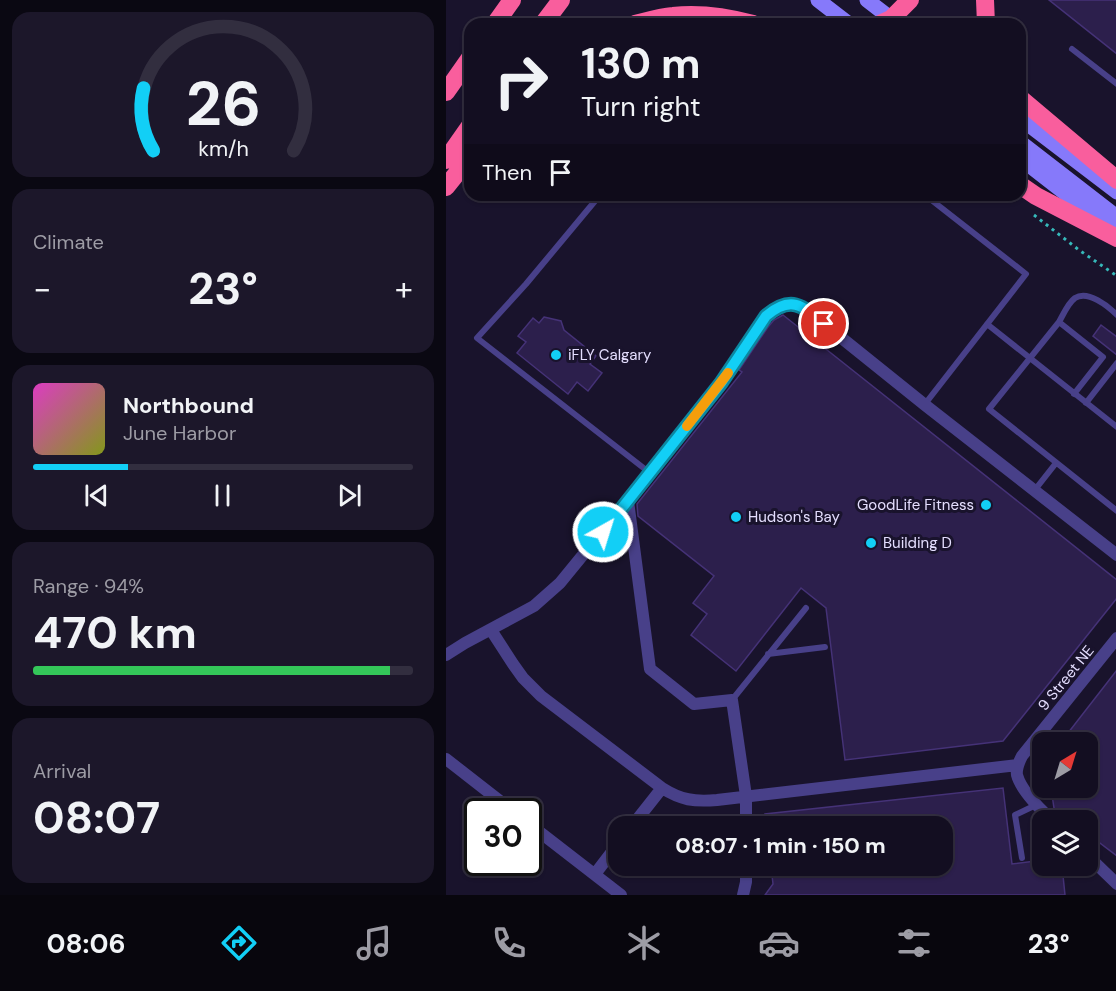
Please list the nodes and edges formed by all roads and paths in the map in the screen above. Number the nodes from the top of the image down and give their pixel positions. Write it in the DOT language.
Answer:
graph roads {
  1 [pos="512,0"];
  2 [pos="561,0"];
  3 [pos="818,0"];
  4 [pos="867,0"];
  5 [pos="910,0"];
  6 [pos="985,0"];
  7 [pos="499,18"];
  8 [pos="548,18"];
  9 [pos="663,18"];
  10 [pos="722,18"];
  11 [pos="841,18"];
  12 [pos="886,18"];
  13 [pos="894,18"];
  14 [pos="986,18"];
  15 [pos="1072,49"];
  16 [pos="464,66"];
  17 [pos="1116,84"];
  18 [pos="446,92"];
  19 [pos="1026,103"];
  20 [pos="1026,123"];
  21 [pos="464,134"];
  22 [pos="1026,147"];
  23 [pos="446,160"];
  24 [pos="1026,163"];
  25 [pos="464,164"];
  26 [pos="1116,180"];
  27 [pos="446,187"];
  28 [pos="1026,189"];
  29 [pos="1116,192"];
  30 [pos="595,201"];
  31 [pos="933,201"];
  32 [pos="1033,214"];
  33 [pos="1116,217"];
  34 [pos="1116,233"];
  35 [pos="1116,238"];
  36 [pos="1116,276"];
  37 [pos="1116,315"];
  38 [pos="1059,322"];
  39 [pos="987,324"];
  40 [pos="1030,359"];
  41 [pos="1116,363"];
  42 [pos="1074,394"];
  43 [pos="1086,403"];
  44 [pos="925,405"];
  45 [pos="1116,427"];
  46 [pos="1056,464"];
  47 [pos="650,473"];
  48 [pos="1034,491"];
  49 [pos="628,501"];
  50 [pos="1116,511"];
  51 [pos="1116,555"];
  52 [pos="806,608"];
  53 [pos="491,630"];
  54 [pos="1116,638"];
  55 [pos="825,647"];
  56 [pos="768,654"];
  57 [pos="446,655"];
  58 [pos="732,700"];
  59 [pos="446,759"];
  60 [pos="1018,765"];
  61 [pos="662,788"];
  62 [pos="746,796"];
  63 [pos="496,798"];
  64 [pos="1037,805"];
  65 [pos="1042,810"];
  66 [pos="640,816"];
  67 [pos="746,816"];
  68 [pos="542,834"];
  69 [pos="608,857"];
  70 [pos="1022,858"];
  71 [pos="1098,866"];
  72 [pos="595,874"];
  73 [pos="746,876"];
  74 [pos="1116,884"];
  75 [pos="621,895"];
  76 [pos="743,895"];
  1 -- 7 [label="highway"];
  2 -- 8 [label="highway"];
  3 -- 11 [label="street"];
  4 -- 12 [label="street"];
  5 -- 13 [label="highway"];
  6 -- 14 [label="highway"];
  9 -- 10 [label="highway"];
  15 -- 17 [label="lane"];
  16 -- 18 [label="highway"];
  19 -- 26 [label="highway"];
  20 -- 29 [label="street"];
  21 -- 23 [label="highway"];
  22 -- 33 [label="street"];
  24 -- 34 [label="street"];
  25 -- 27 [label="highway"];
  28 -- 35 [label="highway"];
  30 -- 47 [label="lane"];
  31 -- 39 [label="lane"];
  32 -- 36 [label="path"];
  37 -- 38 [label="lane"];
  38 -- 40 [label="lane"];
  38 -- 42 [label="lane"];
  39 -- 40 [label="lane"];
  39 -- 44 [label="lane"];
  40 -- 42 [label="lane"];
  40 -- 46 [label="lane"];
  41 -- 43 [label="lane"];
  42 -- 43 [label="lane"];
  43 -- 45 [label="lane"];
  44 -- 47 [label="street"];
  44 -- 48 [label="street"];
  46 -- 48 [label="lane"];
  46 -- 50 [label="lane"];
  47 -- 49 [label="street"];
  48 -- 51 [label="street"];
  49 -- 53 [label="street"];
  49 -- 58 [label="street"];
  52 -- 56 [label="lane"];
  53 -- 57 [label="street"];
  53 -- 61 [label="street"];
  54 -- 60 [label="street, 9 Street NE"];
  55 -- 56 [label="lane"];
  56 -- 58 [label="lane"];
  58 -- 62 [label="street"];
  59 -- 63 [label="street"];
  60 -- 62 [label="street"];
  60 -- 64 [label="street"];
  61 -- 62 [label="street"];
  61 -- 66 [label="street"];
  62 -- 67 [label="street"];
  64 -- 65 [label="street"];
  64 -- 70 [label="lane"];
  68 -- 72 [label="street"];
  69 -- 72 [label="street"];
  71 -- 74 [label="street"];
  72 -- 75 [label="street"];
  73 -- 76 [label="street"];
}
